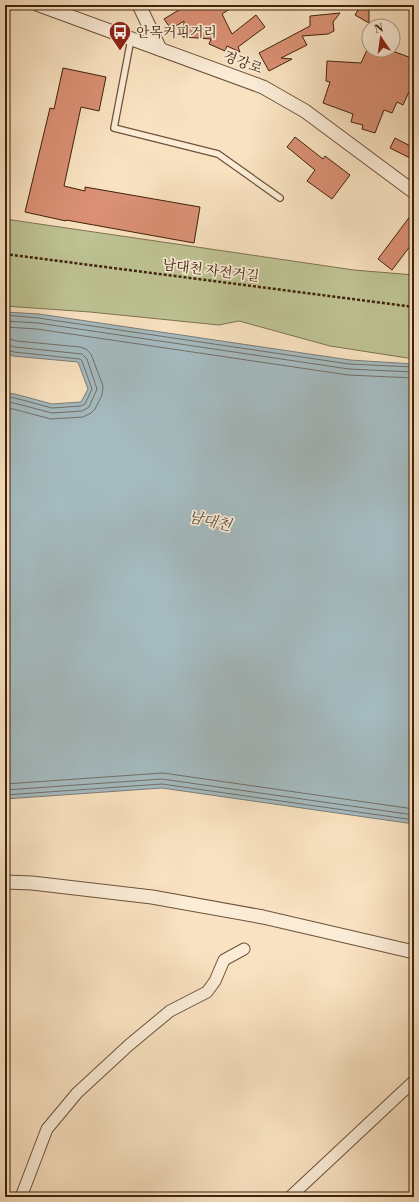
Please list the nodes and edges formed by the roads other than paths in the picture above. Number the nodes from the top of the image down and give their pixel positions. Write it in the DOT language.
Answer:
graph roads {
  1 [pos="39,5"];
  2 [pos="140,5"];
  3 [pos="131,39"];
  4 [pos="160,49"];
  5 [pos="414,192"];
  6 [pos="280,198"];
  7 [pos="5,882"];
  8 [pos="244,949"];
  9 [pos="414,952"];
  10 [pos="414,1081"];
  11 [pos="21,1197"];
  12 [pos="290,1197"];
  1 -- 3 [label="street, 경강로"];
  2 -- 4 [label="street"];
  3 -- 4 [label="street, 경강로"];
  3 -- 6 [label="lane"];
  4 -- 5 [label="street, 경강로"];
  7 -- 9 [label="street"];
  8 -- 11 [label="street"];
  10 -- 12 [label="street"];
}
